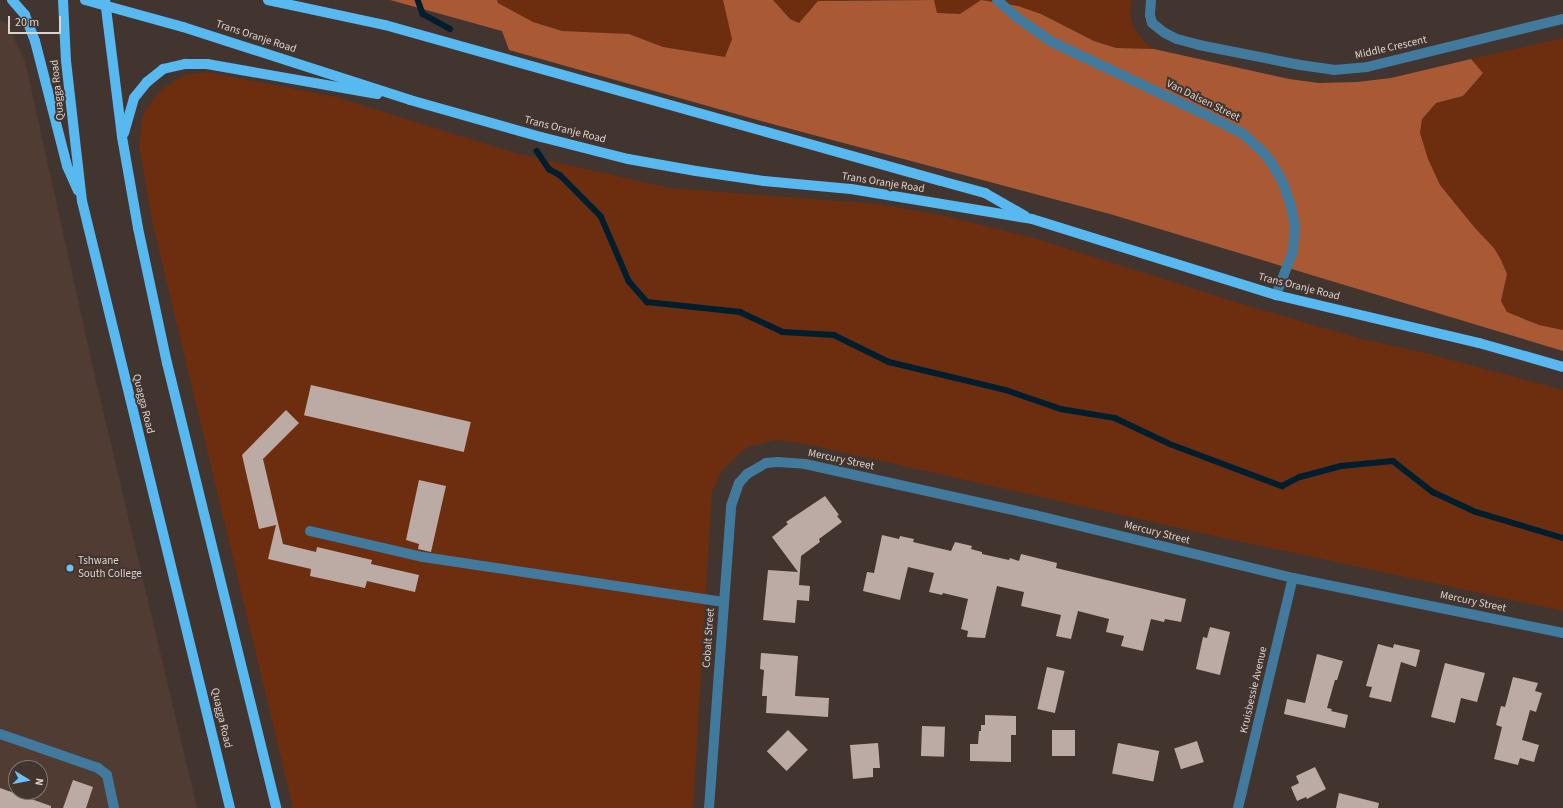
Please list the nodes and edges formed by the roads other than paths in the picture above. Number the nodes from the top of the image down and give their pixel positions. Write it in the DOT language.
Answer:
graph roads {
  1 [pos="12,0"];
  2 [pos="63,0"];
  3 [pos="85,0"];
  4 [pos="268,0"];
  5 [pos="997,0"];
  6 [pos="1151,0"];
  7 [pos="106,3"];
  8 [pos="1563,19"];
  9 [pos="410,100"];
  10 [pos="122,137"];
  11 [pos="82,201"];
  12 [pos="1032,220"];
  13 [pos="1276,296"];
  14 [pos="1563,367"];
  15 [pos="747,474"];
  16 [pos="310,531"];
  17 [pos="1293,578"];
  18 [pos="724,602"];
  19 [pos="1563,633"];
  20 [pos="0,734"];
  21 [pos="114,808"];
  22 [pos="230,808"];
  23 [pos="276,808"];
  24 [pos="709,808"];
  25 [pos="1238,808"];
  1 -- 11 [label="main road"];
  2 -- 11 [label="main road, Quagga Road"];
  3 -- 7 [label="main road, Trans Oranje Road"];
  4 -- 12 [label="main road, Trans Oranje Road"];
  5 -- 13 [label="street, Van Dalsen Street"];
  6 -- 8 [label="street, Middle Crescent"];
  7 -- 9 [label="main road, Trans Oranje Road"];
  7 -- 10 [label="main road"];
  9 -- 10 [label="main road"];
  9 -- 12 [label="main road, Trans Oranje Road"];
  10 -- 23 [label="main road"];
  11 -- 22 [label="main road, Quagga Road"];
  12 -- 13 [label="main road, Trans Oranje Road"];
  13 -- 14 [label="main road, Trans Oranje Road"];
  15 -- 17 [label="street, Mercury Street"];
  15 -- 18 [label="street, Cobalt Street"];
  16 -- 18 [label="street"];
  17 -- 19 [label="street, Mercury Street"];
  17 -- 25 [label="street, Kruisbessie Avenue"];
  18 -- 24 [label="street, Cobalt Street"];
  20 -- 21 [label="street"];
}
